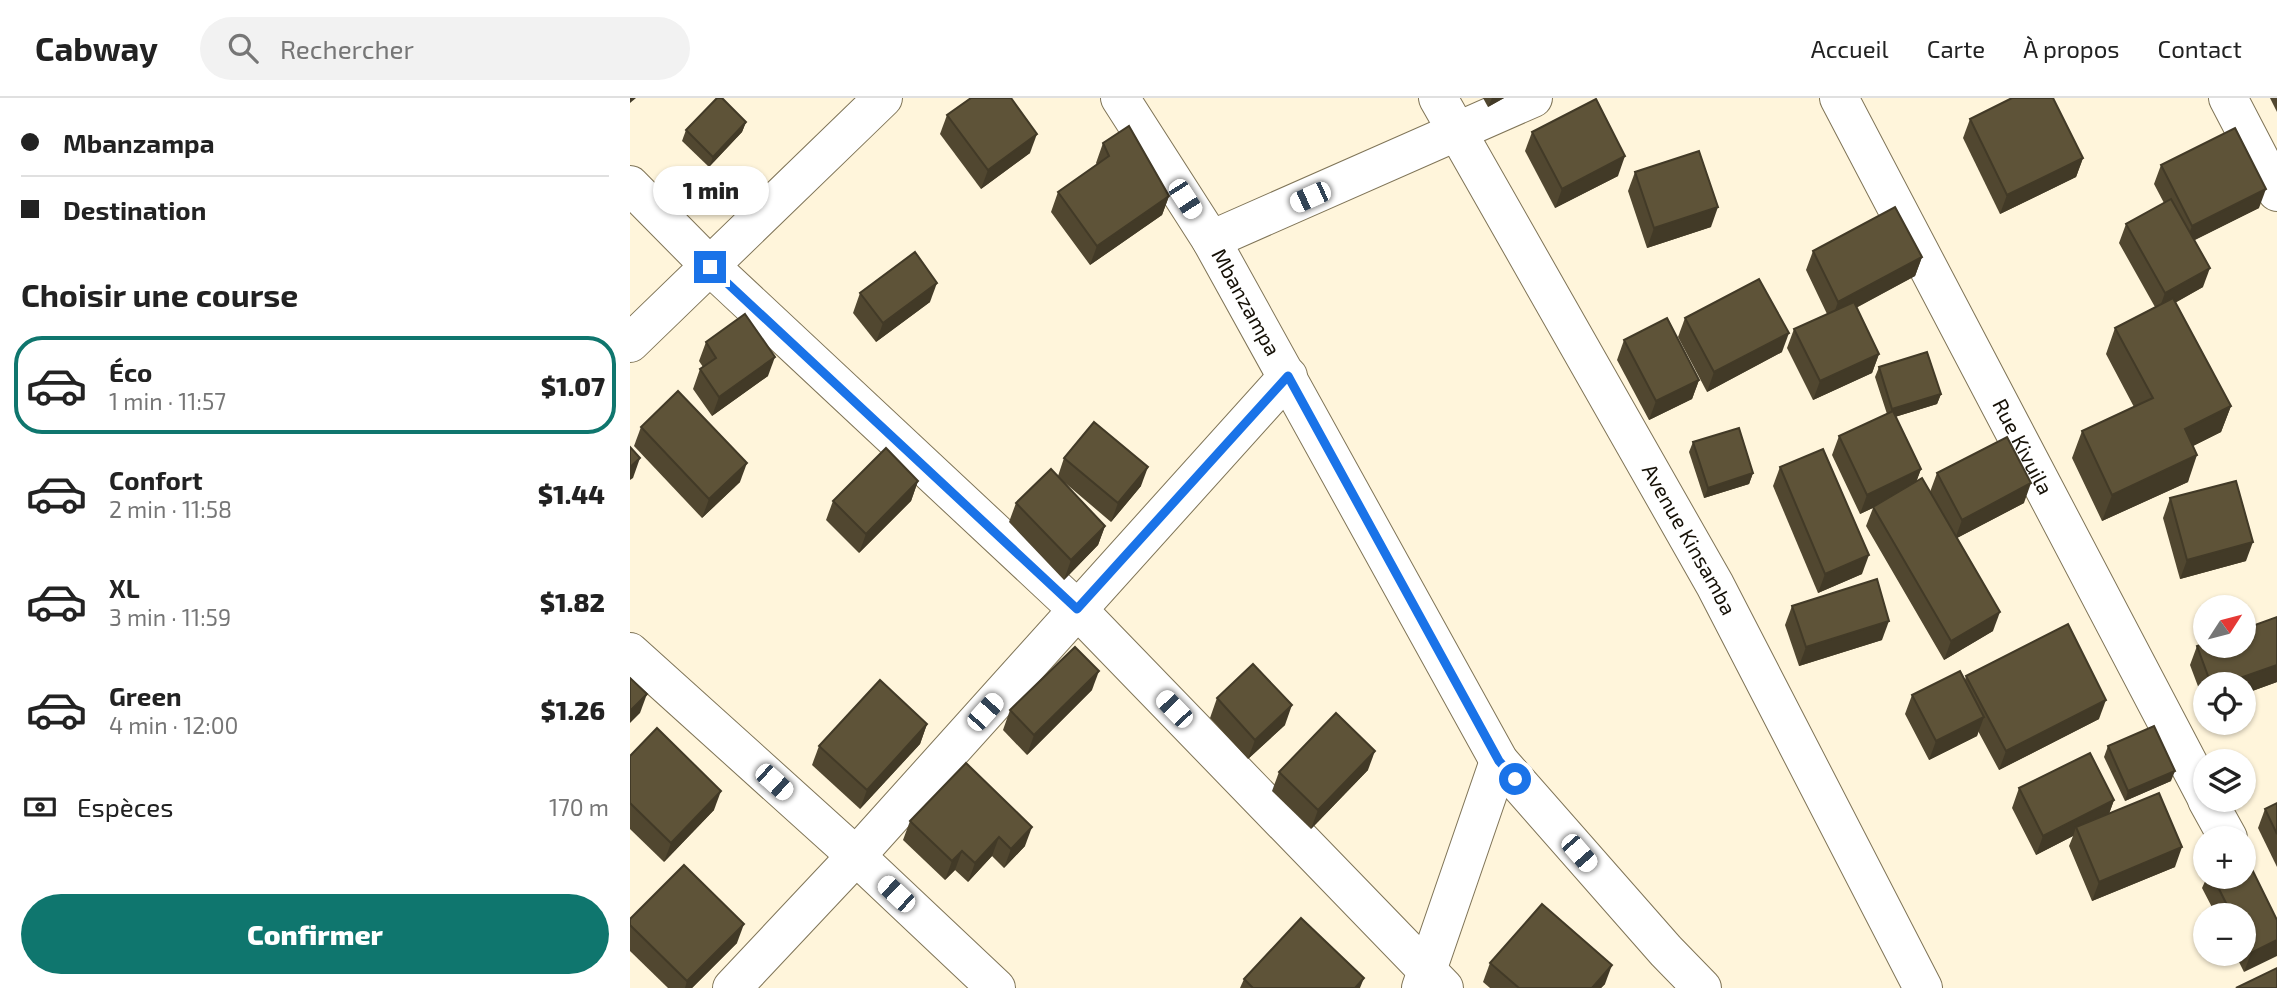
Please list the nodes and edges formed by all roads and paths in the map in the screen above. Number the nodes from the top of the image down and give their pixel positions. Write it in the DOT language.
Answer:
graph roads {
  1 [pos="883,98"];
  2 [pos="1120,98"];
  3 [pos="1438,98"];
  4 [pos="1533,98"];
  5 [pos="1839,98"];
  6 [pos="2228,98"];
  7 [pos="1457,133"];
  8 [pos="630,185"];
  9 [pos="2277,192"];
  10 [pos="1211,240"];
  11 [pos="710,267"];
  12 [pos="630,343"];
  13 [pos="1288,376"];
  14 [pos="1077,609"];
  15 [pos="630,652"];
  16 [pos="1499,761"];
  17 [pos="2193,772"];
  18 [pos="856,856"];
  19 [pos="1430,982"];
  20 [pos="732,988"];
  21 [pos="996,988"];
  22 [pos="1702,988"];
  23 [pos="1923,988"];
  1 -- 11 [label="street"];
  2 -- 10 [label="street, Mbanzampa"];
  3 -- 7 [label="street, Avenue Kinsamba"];
  4 -- 7 [label="street"];
  5 -- 17 [label="street, Rue Kivuila"];
  6 -- 9 [label="street"];
  7 -- 10 [label="street"];
  7 -- 23 [label="street, Avenue Kinsamba"];
  8 -- 11 [label="street"];
  10 -- 13 [label="street, Mbanzampa"];
  11 -- 12 [label="street"];
  11 -- 14 [label="street"];
  13 -- 14 [label="street"];
  13 -- 16 [label="street, Mbanzampa"];
  14 -- 18 [label="street"];
  14 -- 19 [label="street"];
  15 -- 18 [label="street"];
  16 -- 19 [label="street"];
  16 -- 22 [label="street, Mbanzampa"];
  18 -- 20 [label="street"];
  18 -- 21 [label="street"];
}
